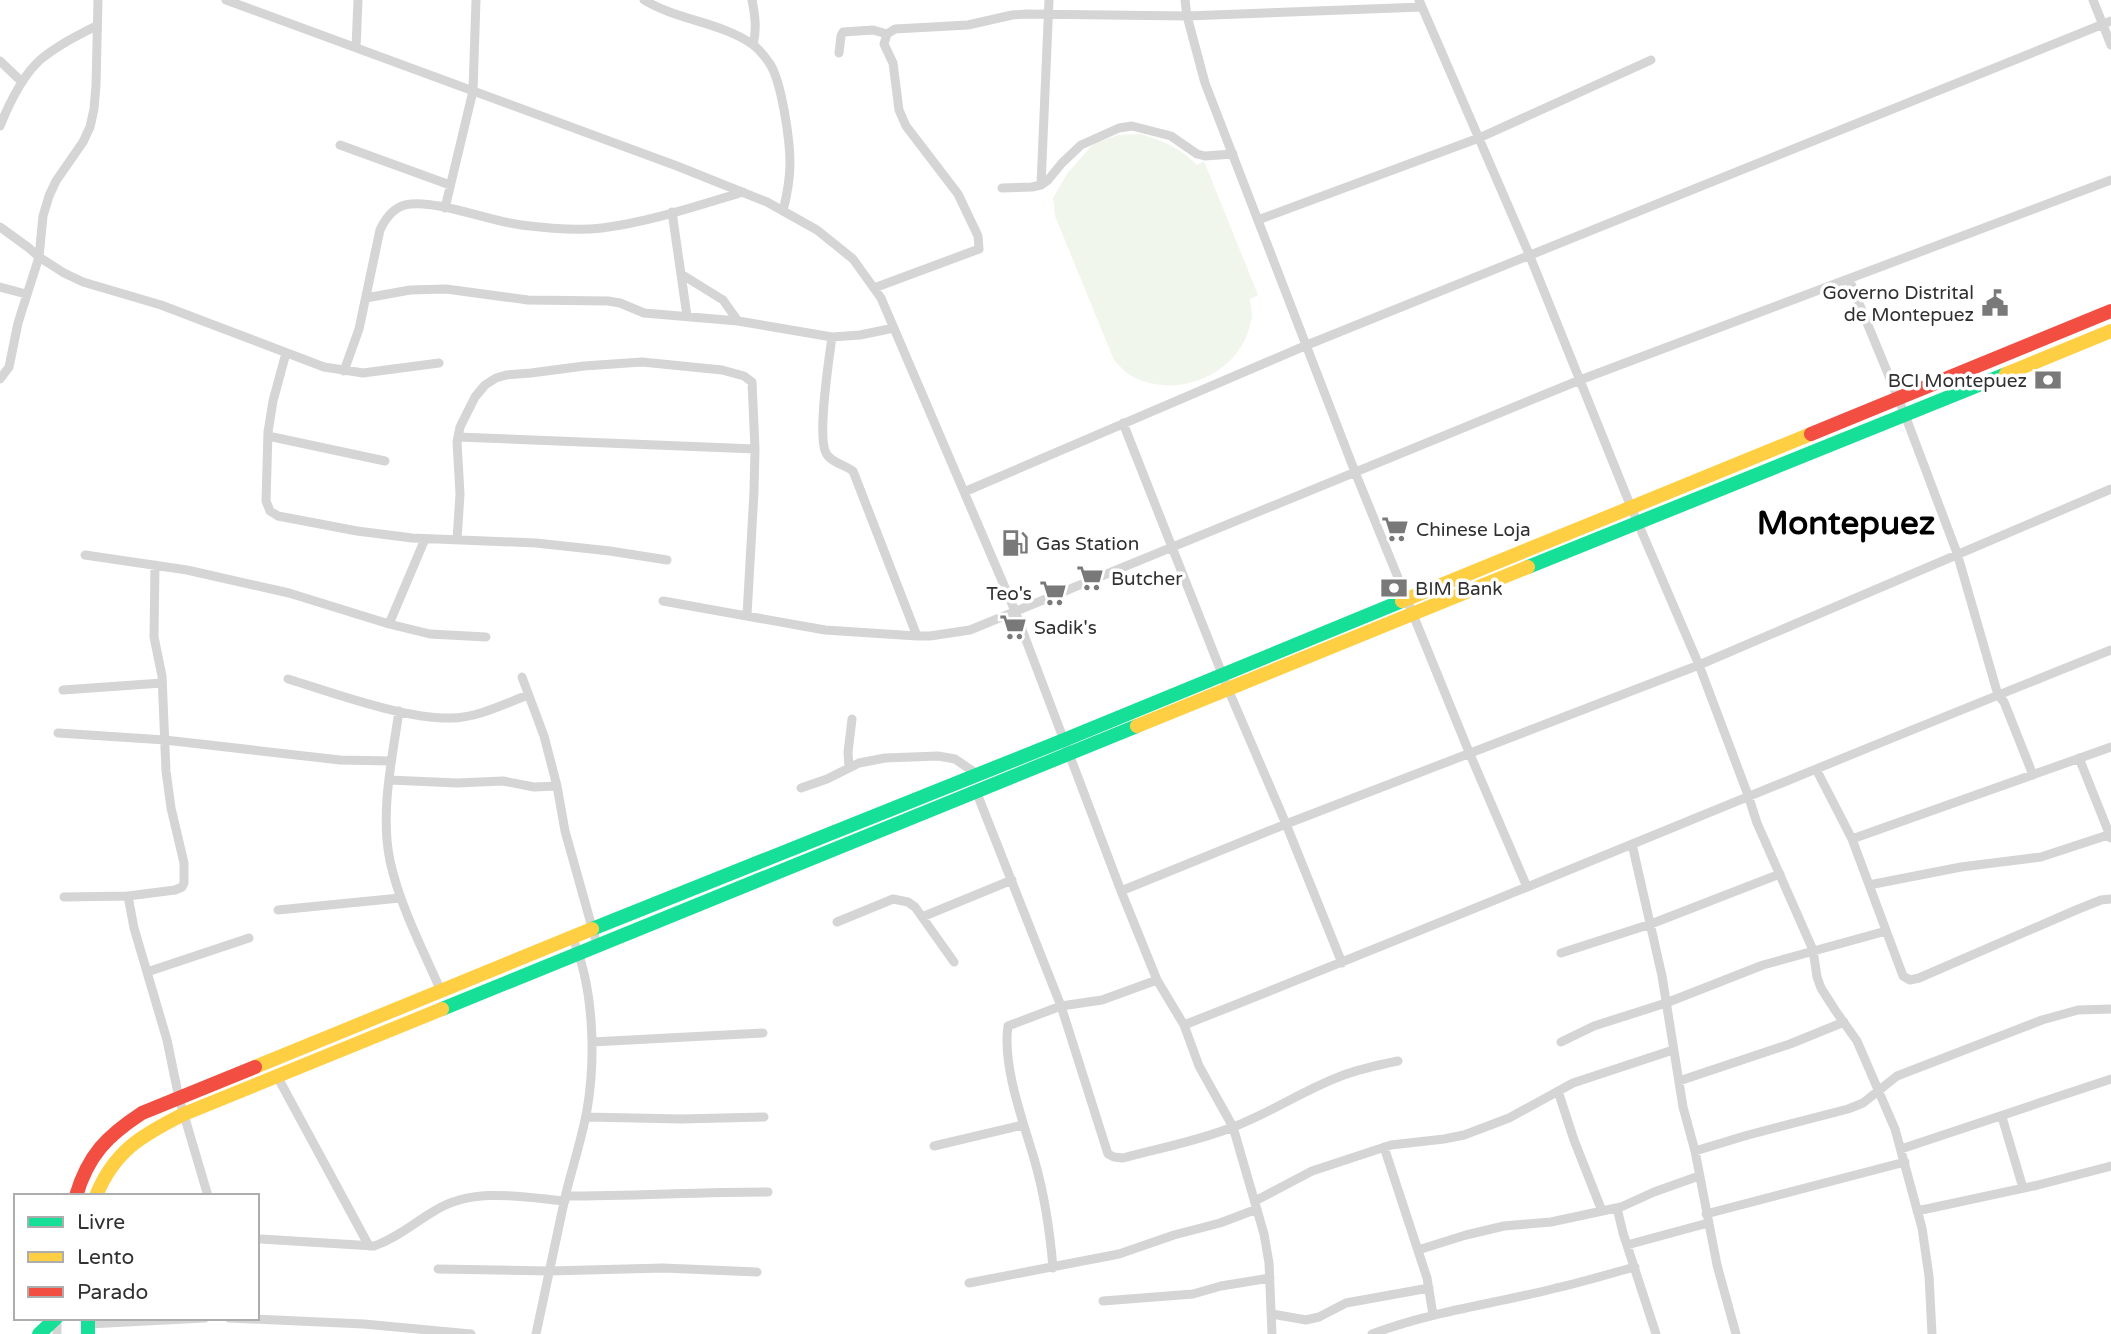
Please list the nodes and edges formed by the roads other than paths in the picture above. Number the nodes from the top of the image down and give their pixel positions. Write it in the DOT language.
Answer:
graph roads {
  1 [pos="98,0"];
  2 [pos="226,0"];
  3 [pos="358,0"];
  4 [pos="476,0"];
  5 [pos="644,0"];
  6 [pos="752,0"];
  7 [pos="1049,0"];
  8 [pos="1185,0"];
  9 [pos="2093,0"];
  10 [pos="1420,3"];
  11 [pos="1049,15"];
  12 [pos="1187,16"];
  13 [pos="2107,23"];
  14 [pos="96,26"];
  15 [pos="887,34"];
  16 [pos="753,45"];
  17 [pos="2111,45"];
  18 [pos="356,48"];
  19 [pos="839,53"];
  20 [pos="1651,60"];
  21 [pos="0,61"];
  22 [pos="22,82"];
  23 [pos="473,91"];
  24 [pos="0,126"];
  25 [pos="1479,138"];
  26 [pos="340,145"];
  27 [pos="1233,154"];
  28 [pos="2111,180"];
  29 [pos="450,185"];
  30 [pos="1041,185"];
  31 [pos="1002,188"];
  32 [pos="743,192"];
  33 [pos="445,208"];
  34 [pos="783,211"];
  35 [pos="672,212"];
  36 [pos="1258,220"];
  37 [pos="0,227"];
  38 [pos="1529,254"];
  39 [pos="39,257"];
  40 [pos="681,274"];
  41 [pos="1849,279"];
  42 [pos="0,287"];
  43 [pos="874,288"];
  44 [pos="26,294"];
  45 [pos="366,298"];
  46 [pos="2111,311"];
  47 [pos="687,316"];
  48 [pos="738,321"];
  49 [pos="894,328"];
  50 [pos="2111,331"];
  51 [pos="832,337"];
  52 [pos="1307,345"];
  53 [pos="2017,350"];
  54 [pos="286,353"];
  55 [pos="439,363"];
  56 [pos="2025,366"];
  57 [pos="344,371"];
  58 [pos="0,379"];
  59 [pos="1580,380"];
  60 [pos="1898,399"];
  61 [pos="1905,415"];
  62 [pos="1123,423"];
  63 [pos="268,436"];
  64 [pos="458,437"];
  65 [pos="755,449"];
  66 [pos="385,461"];
  67 [pos="1747,461"];
  68 [pos="1355,472"];
  69 [pos="1753,476"];
  70 [pos="2111,489"];
  71 [pos="964,492"];
  72 [pos="1631,507"];
  73 [pos="1638,522"];
  74 [pos="425,539"];
  75 [pos="457,540"];
  76 [pos="1171,547"];
  77 [pos="1958,554"];
  78 [pos="85,555"];
  79 [pos="667,560"];
  80 [pos="155,565"];
  81 [pos="1407,598"];
  82 [pos="663,601"];
  83 [pos="1015,611"];
  84 [pos="1413,613"];
  85 [pos="747,615"];
  86 [pos="389,624"];
  87 [pos="486,636"];
  88 [pos="917,636"];
  89 [pos="2111,650"];
  90 [pos="1699,665"];
  91 [pos="1223,674"];
  92 [pos="522,677"];
  93 [pos="288,679"];
  94 [pos="162,683"];
  95 [pos="1228,689"];
  96 [pos="63,690"];
  97 [pos="528,695"];
  98 [pos="1998,695"];
  99 [pos="399,711"];
  100 [pos="852,719"];
  101 [pos="58,733"];
  102 [pos="164,740"];
  103 [pos="1067,746"];
  104 [pos="2111,747"];
  105 [pos="1469,752"];
  106 [pos="2079,758"];
  107 [pos="391,761"];
  108 [pos="849,768"];
  109 [pos="1816,769"];
  110 [pos="977,774"];
  111 [pos="2033,775"];
  112 [pos="389,780"];
  113 [pos="557,786"];
  114 [pos="801,788"];
  115 [pos="976,791"];
  116 [pos="1748,795"];
  117 [pos="876,815"];
  118 [pos="1286,824"];
  119 [pos="882,829"];
  120 [pos="2110,836"];
  121 [pos="1852,839"];
  122 [pos="1632,844"];
  123 [pos="1780,874"];
  124 [pos="1012,880"];
  125 [pos="1869,885"];
  126 [pos="1527,887"];
  127 [pos="1121,891"];
  128 [pos="128,896"];
  129 [pos="64,897"];
  130 [pos="400,898"];
  131 [pos="2111,899"];
  132 [pos="278,910"];
  133 [pos="922,917"];
  134 [pos="838,922"];
  135 [pos="1651,923"];
  136 [pos="592,930"];
  137 [pos="1886,932"];
  138 [pos="572,937"];
  139 [pos="249,938"];
  140 [pos="597,946"];
  141 [pos="1814,950"];
  142 [pos="579,953"];
  143 [pos="1561,953"];
  144 [pos="954,962"];
  145 [pos="1342,963"];
  146 [pos="147,972"];
  147 [pos="1157,980"];
  148 [pos="441,991"];
  149 [pos="1666,1003"];
  150 [pos="1061,1006"];
  151 [pos="2111,1009"];
  152 [pos="1844,1022"];
  153 [pos="1184,1025"];
  154 [pos="763,1033"];
  155 [pos="592,1042"];
  156 [pos="1561,1042"];
  157 [pos="1673,1050"];
  158 [pos="1398,1061"];
  159 [pos="277,1076"];
  160 [pos="2111,1079"];
  161 [pos="1679,1082"];
  162 [pos="1878,1089"];
  163 [pos="1558,1091"];
  164 [pos="179,1097"];
  165 [pos="184,1114"];
  166 [pos="586,1117"];
  167 [pos="764,1117"];
  168 [pos="2002,1117"];
  169 [pos="1023,1125"];
  170 [pos="1233,1127"];
  171 [pos="934,1146"];
  172 [pos="1384,1147"];
  173 [pos="1901,1150"];
  174 [pos="1695,1151"];
  175 [pos="1905,1163"];
  176 [pos="2111,1166"];
  177 [pos="1699,1176"];
  178 [pos="2023,1188"];
  179 [pos="768,1192"];
  180 [pos="77,1194"];
  181 [pos="97,1194"];
  182 [pos="207,1194"];
  183 [pos="565,1198"];
  184 [pos="1256,1205"];
  185 [pos="1617,1208"];
  186 [pos="1602,1211"];
  187 [pos="1917,1211"];
  188 [pos="1707,1218"];
  189 [pos="261,1239"];
  190 [pos="1627,1245"];
  191 [pos="369,1247"];
  192 [pos="1418,1250"];
  193 [pos="1635,1267"];
  194 [pos="1053,1268"];
  195 [pos="438,1269"];
  196 [pos="550,1270"];
  197 [pos="757,1272"];
  198 [pos="1270,1278"];
  199 [pos="969,1283"];
  200 [pos="1429,1288"];
  201 [pos="1103,1301"];
  202 [pos="1272,1314"];
  203 [pos="1433,1315"];
  204 [pos="259,1319"];
  205 [pos="54,1320"];
  206 [pos="182,1320"];
  207 [pos="89,1328"];
  208 [pos="38,1334"];
  209 [pos="471,1334"];
  210 [pos="536,1334"];
  211 [pos="1272,1334"];
  212 [pos="1372,1334"];
  213 [pos="1656,1334"];
  214 [pos="1735,1334"];
  215 [pos="1932,1334"];
  1 -- 14 [label="street"];
  2 -- 18 [label="street"];
  3 -- 18 [label="street"];
  4 -- 23 [label="street"];
  5 -- 16 [label="street"];
  6 -- 16 [label="street"];
  7 -- 11 [label="street"];
  8 -- 12 [label="street"];
  9 -- 13 [label="street"];
  10 -- 12 [label="street"];
  10 -- 25 [label="street"];
  11 -- 12 [label="street"];
  11 -- 15 [label="street"];
  11 -- 30 [label="street"];
  12 -- 27 [label="street"];
  13 -- 17 [label="street"];
  13 -- 38 [label="street"];
  14 -- 22 [label="street"];
  14 -- 39 [label="street"];
  15 -- 19 [label="street"];
  15 -- 43 [label="street"];
  16 -- 34 [label="street"];
  18 -- 23 [label="street"];
  20 -- 25 [label="street"];
  21 -- 22 [label="street"];
  22 -- 24 [label="street"];
  23 -- 29 [label="street"];
  23 -- 32 [label="street"];
  25 -- 36 [label="street"];
  25 -- 38 [label="street"];
  26 -- 29 [label="street"];
  27 -- 30 [label="street"];
  27 -- 36 [label="street"];
  28 -- 41 [label="street"];
  29 -- 33 [label="street"];
  30 -- 31 [label="street"];
  32 -- 34 [label="street"];
  32 -- 35 [label="street"];
  33 -- 35 [label="street"];
  33 -- 45 [label="street"];
  34 -- 43 [label="street"];
  35 -- 40 [label="street"];
  36 -- 52 [label="street"];
  37 -- 39 [label="street"];
  38 -- 52 [label="street"];
  38 -- 59 [label="street"];
  39 -- 44 [label="street"];
  39 -- 54 [label="street"];
  40 -- 47 [label="street"];
  40 -- 48 [label="street"];
  41 -- 59 [label="street"];
  41 -- 60 [label="street"];
  42 -- 44 [label="street"];
  43 -- 49 [label="street"];
  44 -- 58 [label="street"];
  45 -- 47 [label="street"];
  45 -- 57 [label="street"];
  46 -- 53 [label="main road"];
  47 -- 48 [label="street"];
  48 -- 51 [label="street"];
  49 -- 51 [label="street"];
  49 -- 71 [label="street"];
  50 -- 56 [label="main road"];
  51 -- 88 [label="street"];
  52 -- 62 [label="street"];
  52 -- 68 [label="street"];
  53 -- 56 [label="main road"];
  53 -- 60 [label="main road"];
  54 -- 57 [label="street"];
  54 -- 63 [label="street"];
  55 -- 57 [label="street"];
  56 -- 61 [label="main road"];
  59 -- 68 [label="street"];
  59 -- 72 [label="street"];
  60 -- 61 [label="street"];
  60 -- 67 [label="main road"];
  61 -- 69 [label="main road"];
  61 -- 77 [label="street"];
  62 -- 71 [label="street"];
  62 -- 76 [label="street"];
  63 -- 66 [label="street"];
  63 -- 74 [label="street"];
  64 -- 65 [label="street"];
  64 -- 65 [label="street"];
  64 -- 75 [label="street"];
  65 -- 85 [label="street"];
  67 -- 69 [label="main road"];
  67 -- 72 [label="main road"];
  68 -- 76 [label="street"];
  68 -- 81 [label="street"];
  69 -- 73 [label="main road"];
  70 -- 77 [label="street"];
  71 -- 83 [label="street"];
  72 -- 73 [label="street"];
  72 -- 81 [label="main road"];
  73 -- 84 [label="main road"];
  73 -- 90 [label="street"];
  74 -- 75 [label="street"];
  74 -- 86 [label="street"];
  75 -- 79 [label="street"];
  76 -- 83 [label="street"];
  76 -- 91 [label="street"];
  77 -- 90 [label="street"];
  77 -- 98 [label="street"];
  78 -- 80 [label="street"];
  80 -- 86 [label="street"];
  80 -- 94 [label="street"];
  81 -- 84 [label="street"];
  81 -- 91 [label="main road"];
  82 -- 85 [label="street"];
  83 -- 88 [label="street"];
  83 -- 103 [label="street"];
  84 -- 95 [label="main road"];
  84 -- 105 [label="street"];
  85 -- 88 [label="street"];
  86 -- 87 [label="street"];
  89 -- 98 [label="street"];
  90 -- 105 [label="street"];
  90 -- 116 [label="street"];
  91 -- 95 [label="street"];
  91 -- 103 [label="main road"];
  92 -- 97 [label="street"];
  93 -- 99 [label="street"];
  94 -- 96 [label="street"];
  94 -- 102 [label="street"];
  95 -- 103 [label="main road"];
  95 -- 118 [label="street"];
  97 -- 99 [label="street"];
  97 -- 113 [label="street"];
  98 -- 109 [label="street"];
  98 -- 111 [label="street"];
  99 -- 107 [label="street"];
  100 -- 108 [label="street"];
  101 -- 102 [label="street"];
  102 -- 107 [label="street"];
  102 -- 128 [label="street"];
  103 -- 110 [label="main road"];
  103 -- 115 [label="main road"];
  103 -- 127 [label="street"];
  104 -- 106 [label="street"];
  105 -- 118 [label="street"];
  105 -- 126 [label="street"];
  106 -- 111 [label="street"];
  106 -- 120 [label="street"];
  107 -- 112 [label="street"];
  108 -- 110 [label="street"];
  108 -- 114 [label="street"];
  109 -- 116 [label="street"];
  109 -- 121 [label="street"];
  110 -- 117 [label="main road"];
  111 -- 121 [label="street"];
  112 -- 113 [label="street"];
  112 -- 130 [label="street"];
  113 -- 136 [label="street"];
  115 -- 119 [label="main road"];
  115 -- 124 [label="street"];
  116 -- 122 [label="street"];
  116 -- 123 [label="street"];
  117 -- 119 [label="main road"];
  117 -- 136 [label="main road"];
  118 -- 127 [label="street"];
  118 -- 145 [label="street"];
  119 -- 140 [label="main road"];
  120 -- 125 [label="street"];
  121 -- 125 [label="street"];
  122 -- 126 [label="street"];
  122 -- 135 [label="street"];
  123 -- 135 [label="street"];
  123 -- 141 [label="street"];
  124 -- 133 [label="street"];
  124 -- 150 [label="street"];
  125 -- 137 [label="street"];
  126 -- 145 [label="street"];
  127 -- 147 [label="street"];
  128 -- 129 [label="street"];
  128 -- 146 [label="street"];
  130 -- 132 [label="street"];
  130 -- 148 [label="street"];
  131 -- 137 [label="street"];
  133 -- 134 [label="street"];
  133 -- 144 [label="street"];
  135 -- 143 [label="street"];
  135 -- 149 [label="street"];
  136 -- 138 [label="main road"];
  136 -- 140 [label="street"];
  137 -- 141 [label="street"];
  138 -- 142 [label="street"];
  138 -- 148 [label="main road"];
  139 -- 146 [label="street"];
  140 -- 142 [label="main road"];
  141 -- 149 [label="street"];
  141 -- 152 [label="street"];
  142 -- 155 [label="street"];
  142 -- 159 [label="main road"];
  145 -- 153 [label="street"];
  146 -- 164 [label="street"];
  147 -- 150 [label="street"];
  147 -- 153 [label="street"];
  148 -- 164 [label="main road"];
  149 -- 156 [label="street"];
  149 -- 157 [label="street"];
  150 -- 169 [label="street"];
  150 -- 170 [label="street"];
  151 -- 162 [label="street"];
  152 -- 161 [label="street"];
  152 -- 162 [label="street"];
  153 -- 170 [label="street"];
  154 -- 155 [label="street"];
  155 -- 166 [label="street"];
  157 -- 161 [label="street"];
  157 -- 163 [label="street"];
  158 -- 170 [label="street"];
  159 -- 165 [label="main road"];
  159 -- 191 [label="street"];
  160 -- 168 [label="street"];
  161 -- 174 [label="street"];
  162 -- 173 [label="street"];
  162 -- 174 [label="street"];
  163 -- 172 [label="street"];
  163 -- 186 [label="street"];
  164 -- 165 [label="street"];
  164 -- 180 [label="main road"];
  165 -- 181 [label="main road"];
  165 -- 182 [label="street"];
  166 -- 167 [label="street"];
  166 -- 183 [label="street"];
  168 -- 173 [label="street"];
  168 -- 178 [label="street"];
  169 -- 171 [label="street"];
  169 -- 194 [label="street"];
  170 -- 184 [label="street"];
  172 -- 184 [label="street"];
  172 -- 192 [label="street"];
  173 -- 175 [label="street"];
  174 -- 177 [label="street"];
  175 -- 187 [label="street"];
  175 -- 188 [label="street"];
  176 -- 178 [label="street"];
  177 -- 185 [label="street"];
  177 -- 188 [label="street"];
  178 -- 187 [label="street"];
  179 -- 183 [label="street"];
  183 -- 191 [label="street"];
  183 -- 196 [label="street"];
  184 -- 194 [label="street"];
  184 -- 198 [label="street"];
  185 -- 186 [label="street"];
  185 -- 190 [label="street"];
  186 -- 192 [label="street"];
  187 -- 215 [label="street"];
  188 -- 190 [label="street"];
  188 -- 214 [label="street"];
  189 -- 191 [label="street"];
  190 -- 193 [label="street"];
  192 -- 200 [label="street"];
  193 -- 203 [label="street"];
  193 -- 213 [label="street"];
  194 -- 199 [label="street"];
  195 -- 196 [label="street"];
  196 -- 197 [label="street"];
  196 -- 210 [label="street"];
  198 -- 201 [label="street"];
  198 -- 202 [label="street"];
  200 -- 202 [label="street"];
  200 -- 203 [label="street"];
  202 -- 211 [label="street"];
  203 -- 212 [label="street"];
  204 -- 209 [label="street"];
  205 -- 208 [label="main road"];
  206 -- 207 [label="street"];
}
